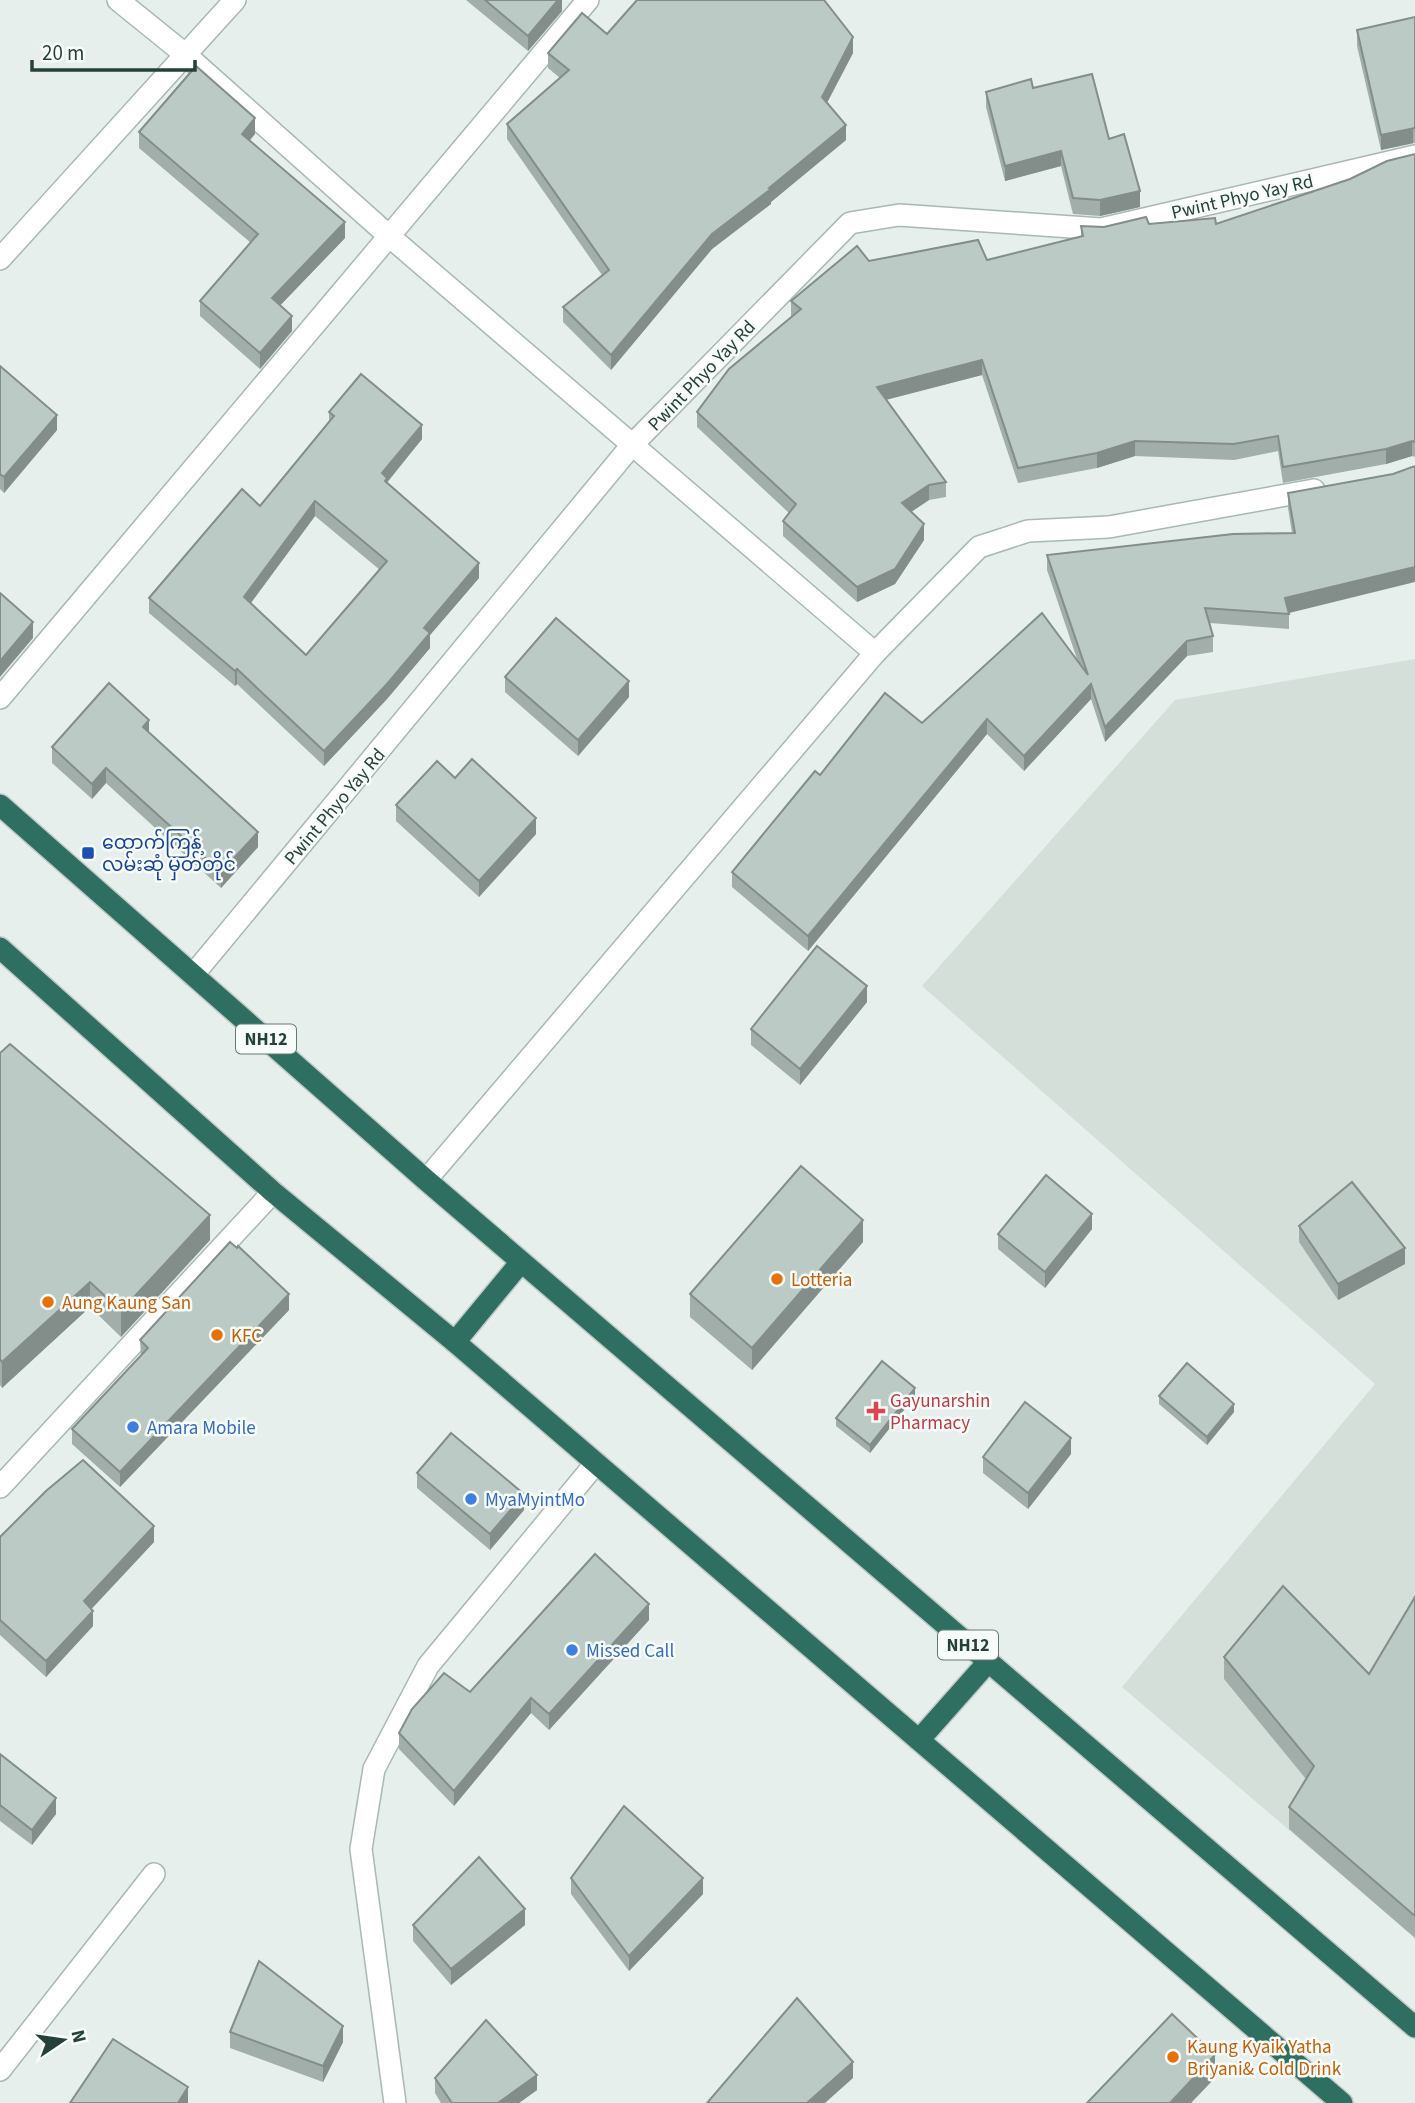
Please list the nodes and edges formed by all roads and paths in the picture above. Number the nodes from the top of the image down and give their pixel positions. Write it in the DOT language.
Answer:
graph roads {
  1 [pos="118,0"];
  2 [pos="235,0"];
  3 [pos="588,0"];
  4 [pos="186,55"];
  5 [pos="1415,156"];
  6 [pos="389,236"];
  7 [pos="0,259"];
  8 [pos="632,445"];
  9 [pos="1336,486"];
  10 [pos="875,653"];
  11 [pos="0,698"];
  12 [pos="4,815"];
  13 [pos="0,948"];
  14 [pos="193,975"];
  15 [pos="426,1180"];
  16 [pos="273,1192"];
  17 [pos="521,1262"];
  18 [pos="456,1342"];
  19 [pos="596,1463"];
  20 [pos="0,1487"];
  21 [pos="988,1662"];
  22 [pos="919,1740"];
  23 [pos="154,1874"];
  24 [pos="1415,2027"];
  25 [pos="0,2070"];
  26 [pos="395,2103"];
  27 [pos="1342,2103"];
  1 -- 4 [label="street"];
  2 -- 4 [label="street"];
  3 -- 6 [label="street"];
  4 -- 6 [label="street"];
  4 -- 7 [label="street"];
  5 -- 8 [label="street, Pwint Phyo Yay Rd"];
  6 -- 8 [label="street"];
  6 -- 11 [label="street"];
  8 -- 10 [label="street"];
  8 -- 14 [label="street, Pwint Phyo Yay Rd"];
  9 -- 10 [label="street"];
  10 -- 15 [label="street"];
  12 -- 14 [label="highway, NH12"];
  13 -- 16 [label="highway"];
  14 -- 15 [label="highway, NH12"];
  15 -- 17 [label="highway, NH12"];
  16 -- 18 [label="highway"];
  16 -- 20 [label="street"];
  17 -- 18 [label="highway"];
  17 -- 21 [label="highway, NH12"];
  18 -- 19 [label="highway"];
  19 -- 22 [label="highway"];
  19 -- 26 [label="street"];
  21 -- 22 [label="highway"];
  21 -- 24 [label="highway, NH12"];
  22 -- 27 [label="highway"];
  23 -- 25 [label="street"];
}
